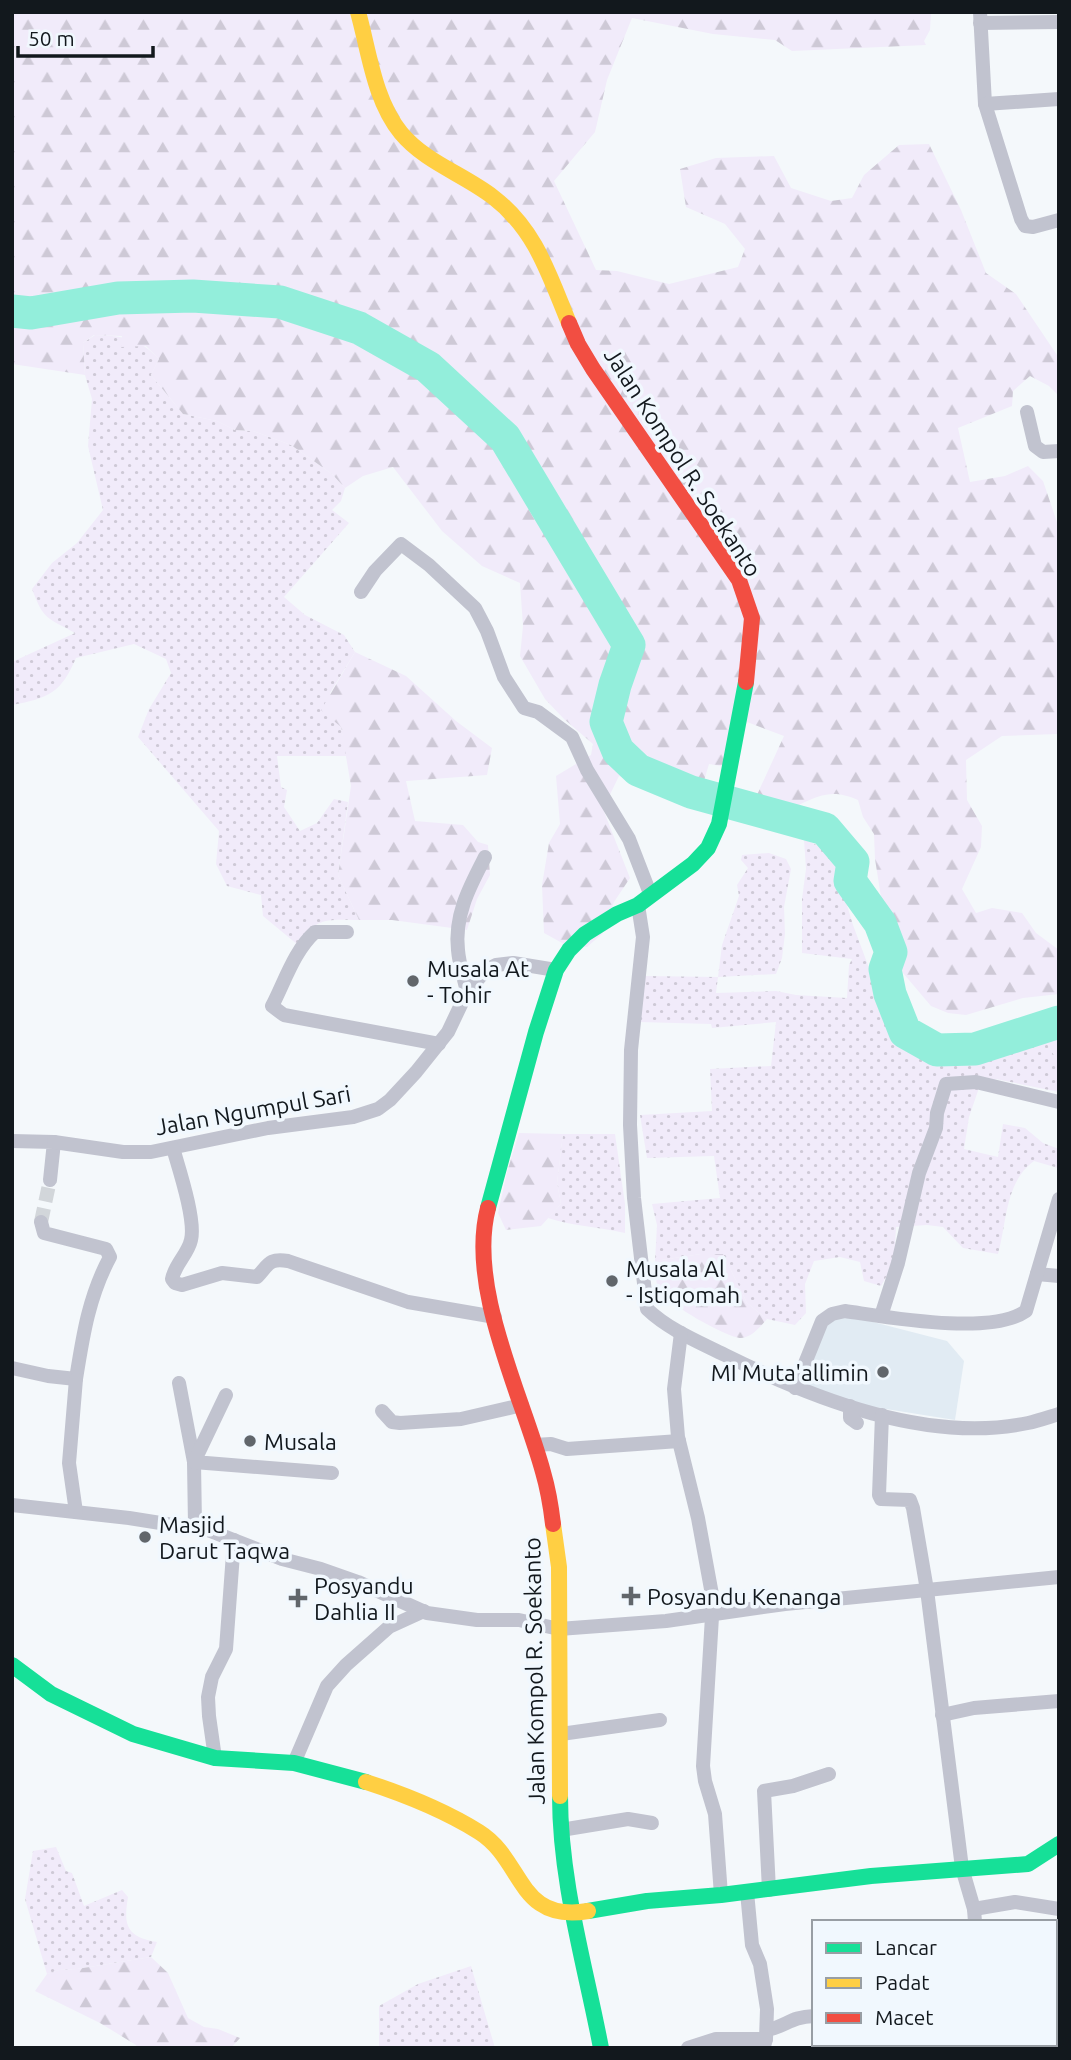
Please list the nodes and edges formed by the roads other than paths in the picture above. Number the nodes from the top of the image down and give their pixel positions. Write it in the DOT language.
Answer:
graph roads {
  1 [pos="358,12"];
  2 [pos="980,18"];
  3 [pos="1059,22"];
  4 [pos="1059,99"];
  5 [pos="985,104"];
  6 [pos="1059,220"];
  7 [pos="1027,412"];
  8 [pos="1059,451"];
  9 [pos="361,592"];
  10 [pos="485,857"];
  11 [pos="644,900"];
  12 [pos="347,932"];
  13 [pos="556,970"];
  14 [pos="467,992"];
  15 [pos="439,1044"];
  16 [pos="1059,1102"];
  17 [pos="12,1141"];
  18 [pos="54,1142"];
  19 [pos="173,1148"];
  20 [pos="50,1180"];
  21 [pos="1059,1199"];
  22 [pos="41,1222"];
  23 [pos="1037,1274"];
  24 [pos="1059,1276"];
  25 [pos="881,1316"];
  26 [pos="495,1317"];
  27 [pos="681,1333"];
  28 [pos="12,1368"];
  29 [pos="76,1379"];
  30 [pos="179,1383"];
  31 [pos="795,1388"];
  32 [pos="226,1395"];
  33 [pos="522,1405"];
  34 [pos="850,1406"];
  35 [pos="382,1411"];
  36 [pos="1059,1414"];
  37 [pos="882,1415"];
  38 [pos="857,1423"];
  39 [pos="679,1441"];
  40 [pos="535,1445"];
  41 [pos="194,1462"];
  42 [pos="332,1473"];
  43 [pos="12,1505"];
  44 [pos="76,1512"];
  45 [pos="195,1525"];
  46 [pos="234,1540"];
  47 [pos="1059,1577"];
  48 [pos="927,1590"];
  49 [pos="424,1611"];
  50 [pos="712,1613"];
  51 [pos="559,1629"];
  52 [pos="12,1665"];
  53 [pos="1059,1701"];
  54 [pos="942,1715"];
  55 [pos="660,1720"];
  56 [pos="561,1734"];
  57 [pos="215,1758"];
  58 [pos="294,1763"];
  59 [pos="829,1774"];
  60 [pos="652,1823"];
  61 [pos="561,1830"];
  62 [pos="1059,1844"];
  63 [pos="962,1868"];
  64 [pos="769,1889"];
  65 [pos="747,1892"];
  66 [pos="721,1895"];
  67 [pos="1059,1909"];
  68 [pos="571,1914"];
  69 [pos="975,1915"];
  70 [pos="812,2016"];
  71 [pos="766,2039"];
  72 [pos="601,2048"];
  73 [pos="688,2048"];
  1 -- 11 [label="main road, Jalan Kompol R. Soekanto"];
  2 -- 3 [label="street"];
  2 -- 5 [label="street"];
  4 -- 5 [label="street"];
  5 -- 6 [label="street"];
  7 -- 8 [label="street"];
  9 -- 11 [label="street"];
  10 -- 14 [label="street"];
  11 -- 13 [label="main road, Jalan Kompol R. Soekanto"];
  11 -- 27 [label="street"];
  12 -- 15 [label="street"];
  13 -- 14 [label="street, Jalan Ngumpul Sari"];
  13 -- 26 [label="main road, Jalan Kompol R. Soekanto"];
  14 -- 15 [label="street, Jalan Ngumpul Sari"];
  15 -- 19 [label="street, Jalan Ngumpul Sari"];
  16 -- 25 [label="street"];
  17 -- 18 [label="street, Jalan Ngumpul Sari"];
  18 -- 19 [label="street, Jalan Ngumpul Sari"];
  18 -- 20 [label="street"];
  19 -- 26 [label="street"];
  21 -- 23 [label="street"];
  22 -- 29 [label="street"];
  23 -- 24 [label="street"];
  23 -- 25 [label="street"];
  25 -- 31 [label="street"];
  26 -- 33 [label="main road, Jalan Kompol R. Soekanto"];
  27 -- 31 [label="street"];
  27 -- 39 [label="street"];
  28 -- 29 [label="street"];
  29 -- 44 [label="street"];
  30 -- 41 [label="street"];
  31 -- 34 [label="street"];
  32 -- 41 [label="street"];
  33 -- 35 [label="street"];
  33 -- 40 [label="main road, Jalan Kompol R. Soekanto"];
  34 -- 37 [label="street"];
  34 -- 38 [label="street"];
  36 -- 37 [label="street"];
  37 -- 48 [label="street"];
  39 -- 40 [label="street"];
  39 -- 50 [label="street"];
  40 -- 51 [label="main road, Jalan Kompol R. Soekanto"];
  41 -- 42 [label="street"];
  41 -- 45 [label="street"];
  43 -- 44 [label="street"];
  44 -- 45 [label="street"];
  45 -- 46 [label="street"];
  46 -- 49 [label="street"];
  46 -- 57 [label="street"];
  47 -- 48 [label="street"];
  48 -- 50 [label="street"];
  48 -- 54 [label="street"];
  49 -- 51 [label="street"];
  49 -- 58 [label="street"];
  50 -- 51 [label="street"];
  50 -- 66 [label="street"];
  51 -- 56 [label="main road, Jalan Kompol R. Soekanto"];
  52 -- 57 [label="main road"];
  53 -- 54 [label="street"];
  54 -- 63 [label="street"];
  55 -- 56 [label="street"];
  56 -- 61 [label="main road, Jalan Kompol R. Soekanto"];
  57 -- 58 [label="main road"];
  58 -- 68 [label="main road"];
  59 -- 64 [label="street"];
  60 -- 61 [label="street"];
  61 -- 68 [label="main road, Jalan Kompol R. Soekanto"];
  62 -- 63 [label="main road"];
  63 -- 64 [label="main road"];
  63 -- 69 [label="street"];
  64 -- 65 [label="main road"];
  65 -- 66 [label="main road"];
  65 -- 71 [label="street"];
  66 -- 68 [label="main road"];
  67 -- 69 [label="street"];
  68 -- 72 [label="main road, Jalan Kompol R. Soekanto"];
  70 -- 71 [label="street"];
  71 -- 73 [label="street"];
}
